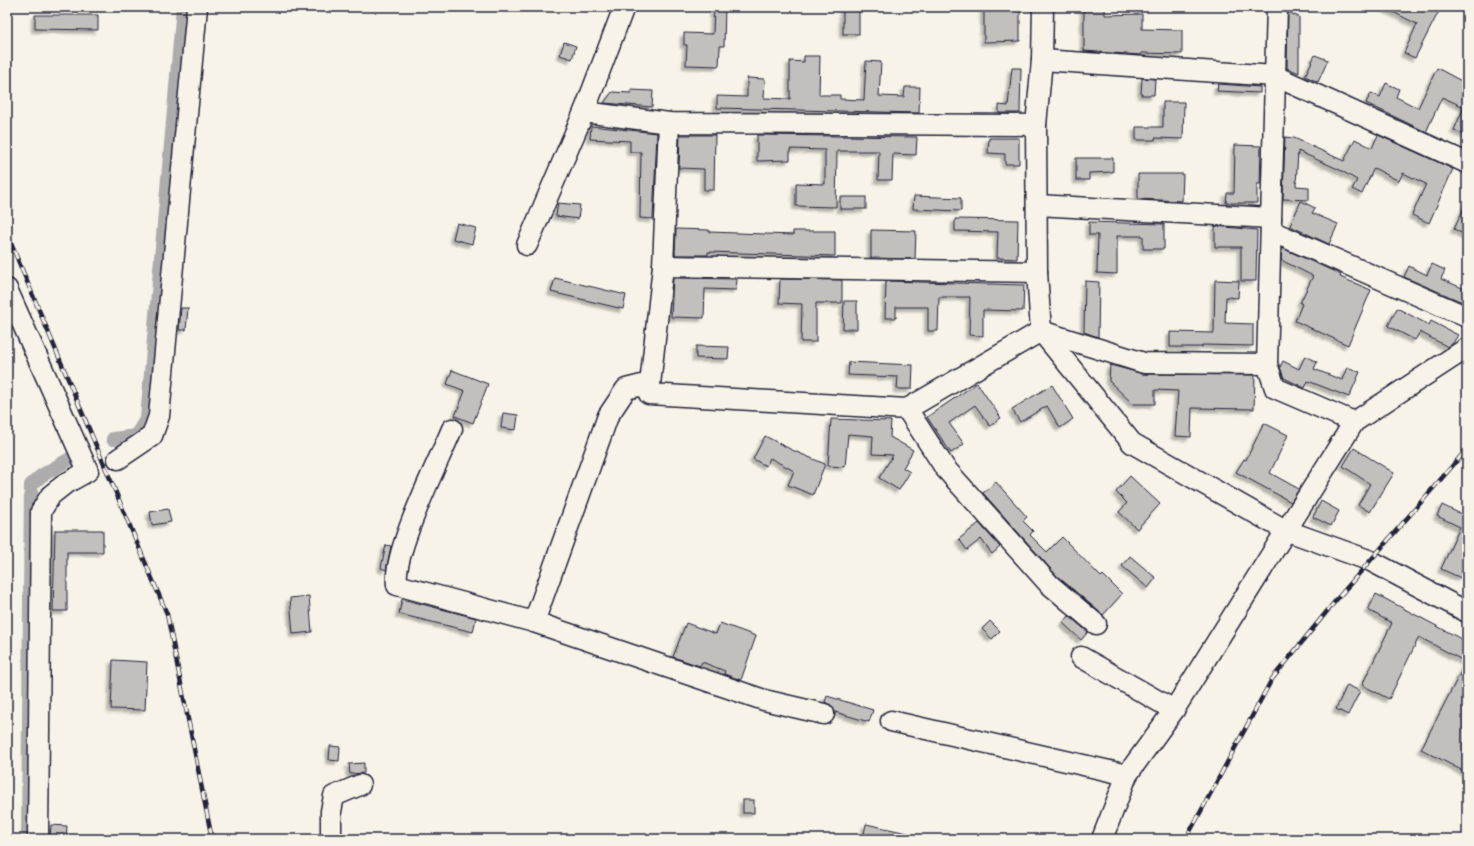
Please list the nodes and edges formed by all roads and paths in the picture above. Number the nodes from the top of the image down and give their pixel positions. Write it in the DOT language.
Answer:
graph roads {
  1 [pos="197,7"];
  2 [pos="624,7"];
  3 [pos="1043,7"];
  4 [pos="1277,7"];
  5 [pos="1042,60"];
  6 [pos="1275,76"];
  7 [pos="584,112"];
  8 [pos="669,123"];
  9 [pos="1036,124"];
  10 [pos="1467,163"];
  11 [pos="1037,205"];
  12 [pos="1271,224"];
  13 [pos="527,245"];
  14 [pos="662,266"];
  15 [pos="1037,272"];
  16 [pos="7,289"];
  17 [pos="1467,317"];
  18 [pos="1041,331"];
  19 [pos="1467,348"];
  20 [pos="1268,364"];
  21 [pos="650,383"];
  22 [pos="907,409"];
  23 [pos="1354,422"];
  24 [pos="452,429"];
  25 [pos="118,459"];
  26 [pos="1285,530"];
  27 [pos="1467,612"];
  28 [pos="534,622"];
  29 [pos="1096,624"];
  30 [pos="1081,657"];
  31 [pos="1174,710"];
  32 [pos="824,714"];
  33 [pos="891,721"];
  34 [pos="1127,775"];
  35 [pos="360,785"];
  36 [pos="38,839"];
  37 [pos="331,839"];
  38 [pos="1102,839"];
  1 -- 25 [label="street"];
  2 -- 7 [label="street"];
  3 -- 5 [label="street"];
  4 -- 6 [label="street"];
  5 -- 6 [label="street"];
  5 -- 9 [label="street"];
  6 -- 10 [label="street"];
  6 -- 12 [label="street"];
  7 -- 8 [label="street"];
  7 -- 13 [label="street"];
  8 -- 9 [label="street"];
  8 -- 14 [label="street"];
  9 -- 11 [label="street"];
  11 -- 12 [label="street"];
  11 -- 15 [label="street"];
  12 -- 17 [label="street"];
  12 -- 20 [label="street"];
  14 -- 15 [label="street"];
  14 -- 21 [label="street"];
  15 -- 18 [label="street"];
  16 -- 36 [label="street"];
  18 -- 20 [label="street"];
  18 -- 22 [label="street"];
  18 -- 26 [label="street"];
  19 -- 23 [label="street"];
  20 -- 23 [label="street"];
  21 -- 22 [label="street"];
  21 -- 28 [label="street"];
  22 -- 29 [label="street"];
  23 -- 26 [label="street"];
  24 -- 28 [label="street"];
  26 -- 27 [label="street"];
  26 -- 31 [label="street"];
  28 -- 32 [label="street"];
  30 -- 31 [label="street"];
  31 -- 34 [label="street"];
  33 -- 34 [label="street"];
  34 -- 38 [label="street"];
  35 -- 37 [label="street"];
}
